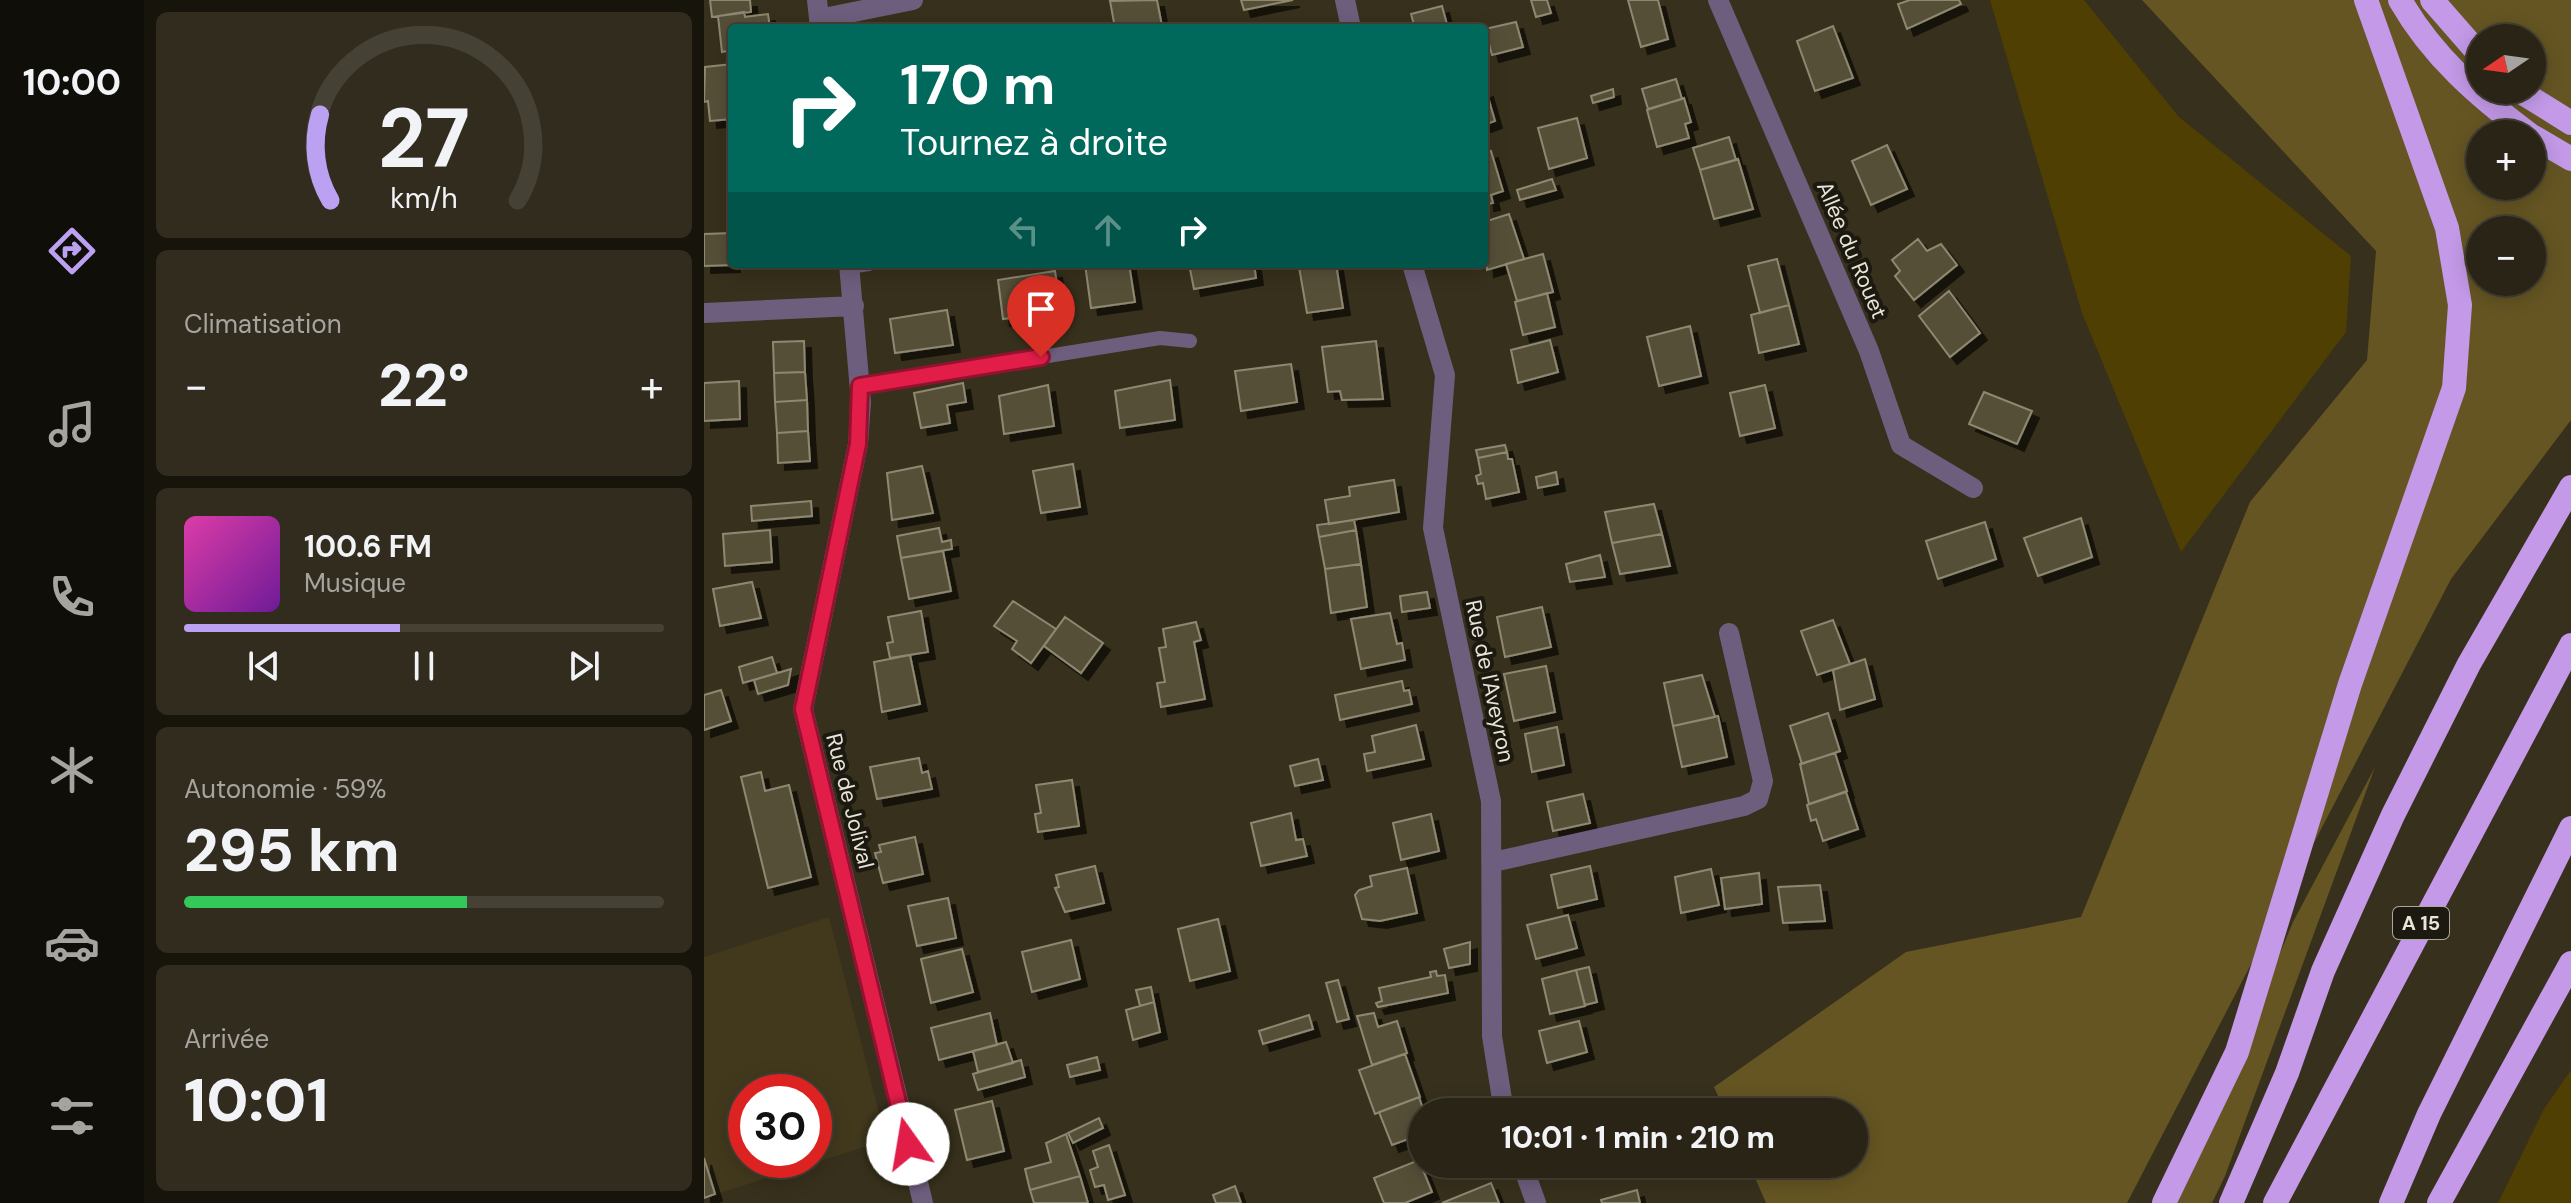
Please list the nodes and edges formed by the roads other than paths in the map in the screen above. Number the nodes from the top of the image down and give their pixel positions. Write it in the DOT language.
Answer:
graph roads {
  1 [pos="913,0"];
  2 [pos="1345,0"];
  3 [pos="1718,0"];
  4 [pos="2366,0"];
  5 [pos="2400,0"];
  6 [pos="2432,0"];
  7 [pos="818,16"];
  8 [pos="1350,24"];
  9 [pos="2466,39"];
  10 [pos="2540,104"];
  11 [pos="2510,120"];
  12 [pos="2571,123"];
  13 [pos="2546,144"];
  14 [pos="2571,159"];
  15 [pos="856,268"];
  16 [pos="1413,268"];
  17 [pos="854,306"];
  18 [pos="704,313"];
  19 [pos="1190,341"];
  20 [pos="860,386"];
  21 [pos="2571,487"];
  22 [pos="1973,488"];
  23 [pos="1729,633"];
  24 [pos="2571,645"];
  25 [pos="2571,828"];
  26 [pos="1493,862"];
  27 [pos="2571,963"];
  28 [pos="1502,1098"];
  29 [pos="1527,1178"];
  30 [pos="923,1203"];
  31 [pos="1536,1203"];
  32 [pos="2164,1203"];
  33 [pos="2231,1203"];
  34 [pos="2275,1203"];
  35 [pos="2391,1203"];
  36 [pos="2439,1203"];
  1 -- 7 [label="street"];
  2 -- 8 [label="street"];
  3 -- 22 [label="street, Allée du Rouet"];
  4 -- 32 [label="highway"];
  5 -- 11 [label="highway"];
  6 -- 9 [label="highway"];
  10 -- 12 [label="highway"];
  13 -- 14 [label="highway"];
  15 -- 17 [label="street, Rue de Jolival"];
  16 -- 26 [label="street, Rue de l'Aveyron"];
  17 -- 18 [label="street"];
  17 -- 20 [label="street, Rue de Jolival"];
  19 -- 20 [label="lane"];
  20 -- 30 [label="street, Rue de Jolival"];
  21 -- 33 [label="highway"];
  23 -- 26 [label="street"];
  24 -- 34 [label="highway, A 15"];
  25 -- 35 [label="highway"];
  26 -- 28 [label="street, Rue de l'Aveyron"];
  27 -- 36 [label="highway"];
  29 -- 31 [label="street"];
}
